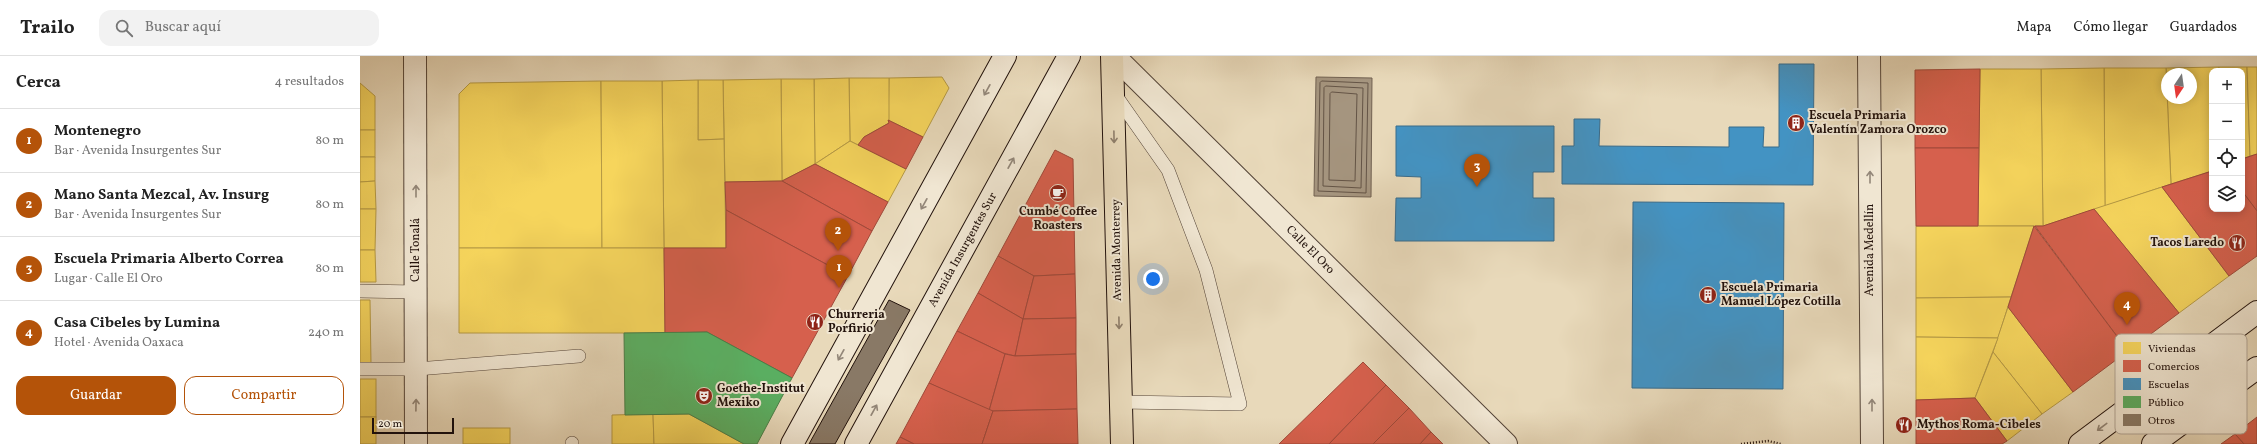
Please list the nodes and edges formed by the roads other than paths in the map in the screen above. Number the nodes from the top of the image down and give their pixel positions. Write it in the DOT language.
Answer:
graph roads {
  1 [pos="415,56"];
  2 [pos="1005,56"];
  3 [pos="1069,56"];
  4 [pos="1113,56"];
  5 [pos="1869,56"];
  6 [pos="1113,92"];
  7 [pos="360,291"];
  8 [pos="417,292"];
  9 [pos="2257,312"];
  10 [pos="2228,334"];
  11 [pos="579,356"];
  12 [pos="2257,368"];
  13 [pos="360,369"];
  14 [pos="417,369"];
  15 [pos="2247,375"];
  16 [pos="1121,402"];
  17 [pos="2115,418"];
  18 [pos="2167,434"];
  19 [pos="416,444"];
  20 [pos="792,444"];
  21 [pos="856,444"];
  22 [pos="1122,444"];
  23 [pos="1506,444"];
  24 [pos="1872,444"];
  25 [pos="2080,444"];
  26 [pos="2153,444"];
  8 -- 1 [label="street, Calle Tonalá, one-way"];
  2 -- 20 [label="street, one-way"];
  21 -- 3 [label="street, Avenida Insurgentes Sur, one-way"];
  4 -- 6 [label="main road, Avenida Monterrey"];
  4 -- 23 [label="street, Calle El Oro"];
  24 -- 5 [label="street, Avenida Medellín, one-way"];
  6 -- 16 [label="main road, Avenida Monterrey, one-way"];
  6 -- 16 [label="lane"];
  7 -- 8 [label="lane"];
  8 -- 14 [label="street, Calle Tonalá"];
  9 -- 10 [label="street, one-way"];
  11 -- 14 [label="lane"];
  12 -- 15 [label="street"];
  13 -- 14 [label="lane"];
  19 -- 14 [label="street, Calle Tonalá, one-way"];
  16 -- 22 [label="main road, Avenida Monterrey"];
  17 -- 25 [label="street, one-way"];
  18 -- 26 [label="street"];
}
